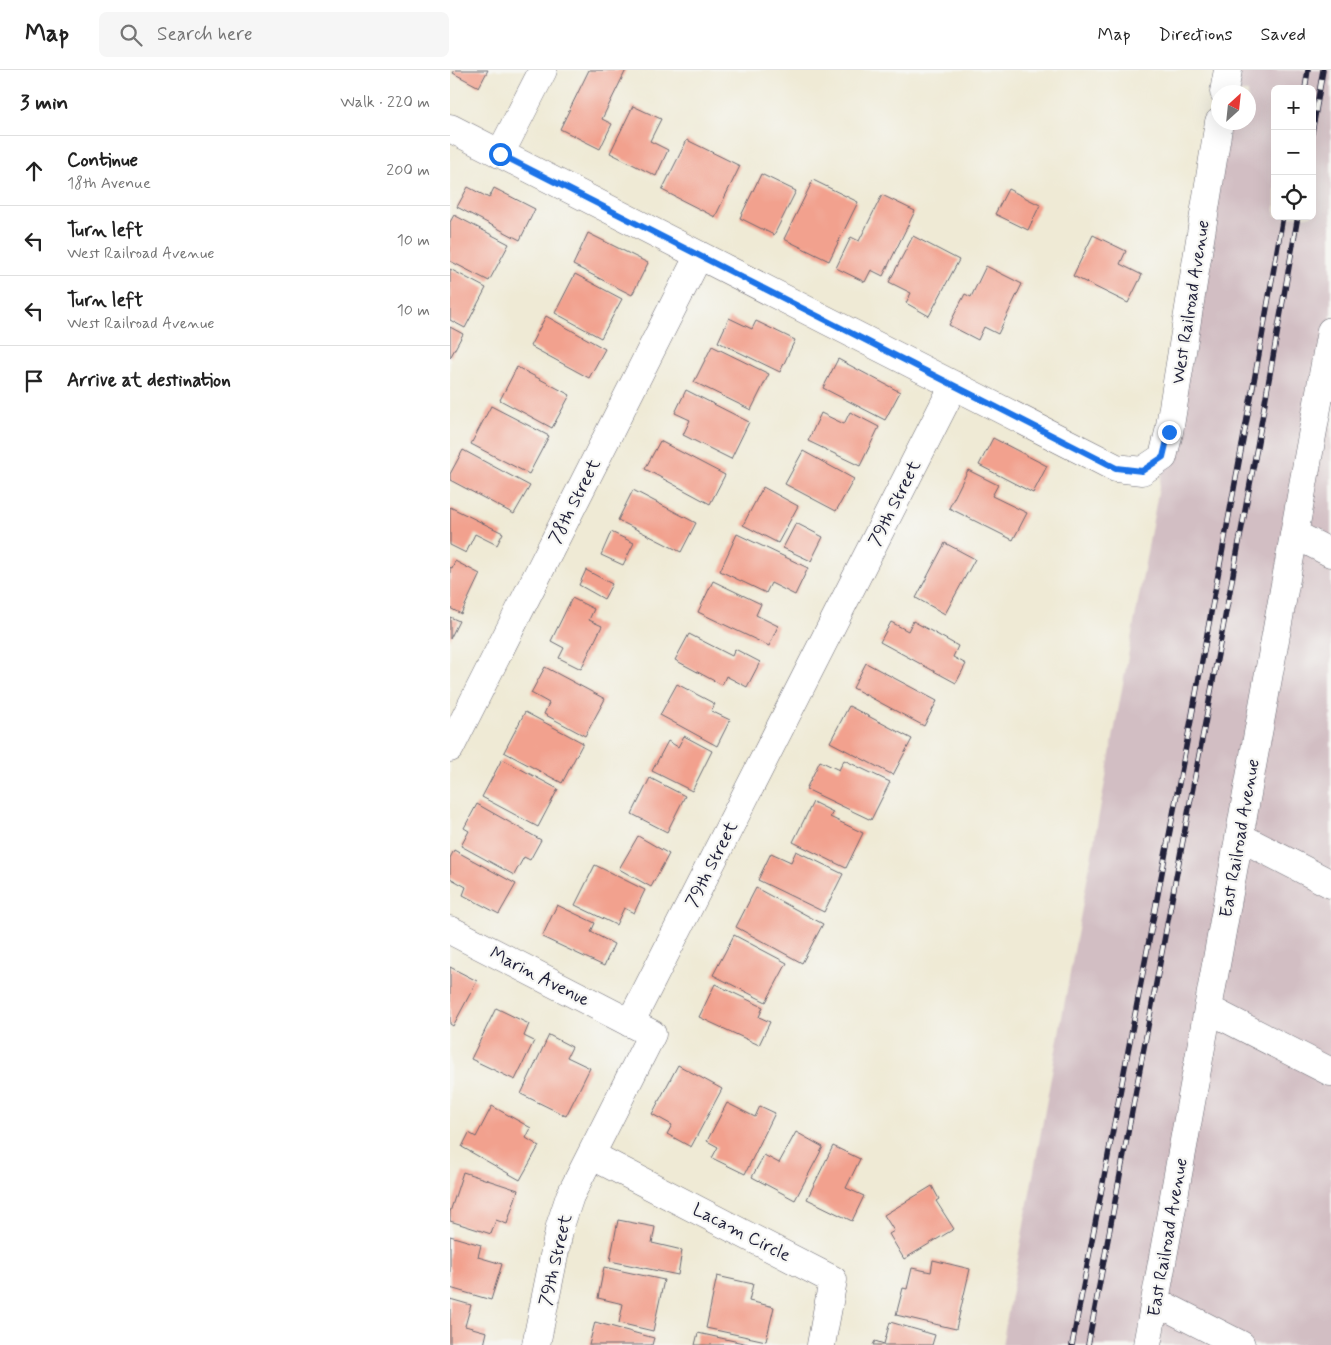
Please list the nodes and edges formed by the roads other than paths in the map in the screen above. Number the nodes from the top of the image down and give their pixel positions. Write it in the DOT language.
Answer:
graph roads {
  1 [pos="543,70"];
  2 [pos="1228,70"];
  3 [pos="1225,85"];
  4 [pos="450,128"];
  5 [pos="1219,130"];
  6 [pos="500,154"];
  7 [pos="699,255"];
  8 [pos="1331,331"];
  9 [pos="954,385"];
  10 [pos="1294,534"];
  11 [pos="1331,553"];
  12 [pos="450,748"];
  13 [pos="1240,837"];
  14 [pos="1331,884"];
  15 [pos="450,930"];
  16 [pos="1208,1009"];
  17 [pos="630,1022"];
  18 [pos="1331,1072"];
  19 [pos="591,1155"];
  20 [pos="1155,1301"];
  21 [pos="536,1345"];
  22 [pos="822,1345"];
  23 [pos="1147,1345"];
  24 [pos="1241,1345"];
  1 -- 6 [label="street"];
  2 -- 3 [label="street"];
  4 -- 6 [label="street"];
  5 -- 9 [label="street, West Railroad Avenue"];
  6 -- 7 [label="street"];
  7 -- 9 [label="street"];
  7 -- 12 [label="street, 78th Street"];
  8 -- 10 [label="street, East Railroad Avenue"];
  9 -- 17 [label="street, 79th Street"];
  10 -- 11 [label="street"];
  10 -- 13 [label="street, East Railroad Avenue"];
  13 -- 14 [label="street"];
  13 -- 16 [label="street, East Railroad Avenue"];
  15 -- 17 [label="street, Marin Avenue"];
  16 -- 18 [label="street"];
  16 -- 20 [label="street, East Railroad Avenue"];
  17 -- 19 [label="street, 79th Street"];
  19 -- 21 [label="street, 79th Street"];
  19 -- 22 [label="street, Lacam Circle"];
  20 -- 23 [label="street, East Railroad Avenue"];
  20 -- 24 [label="street"];
}
